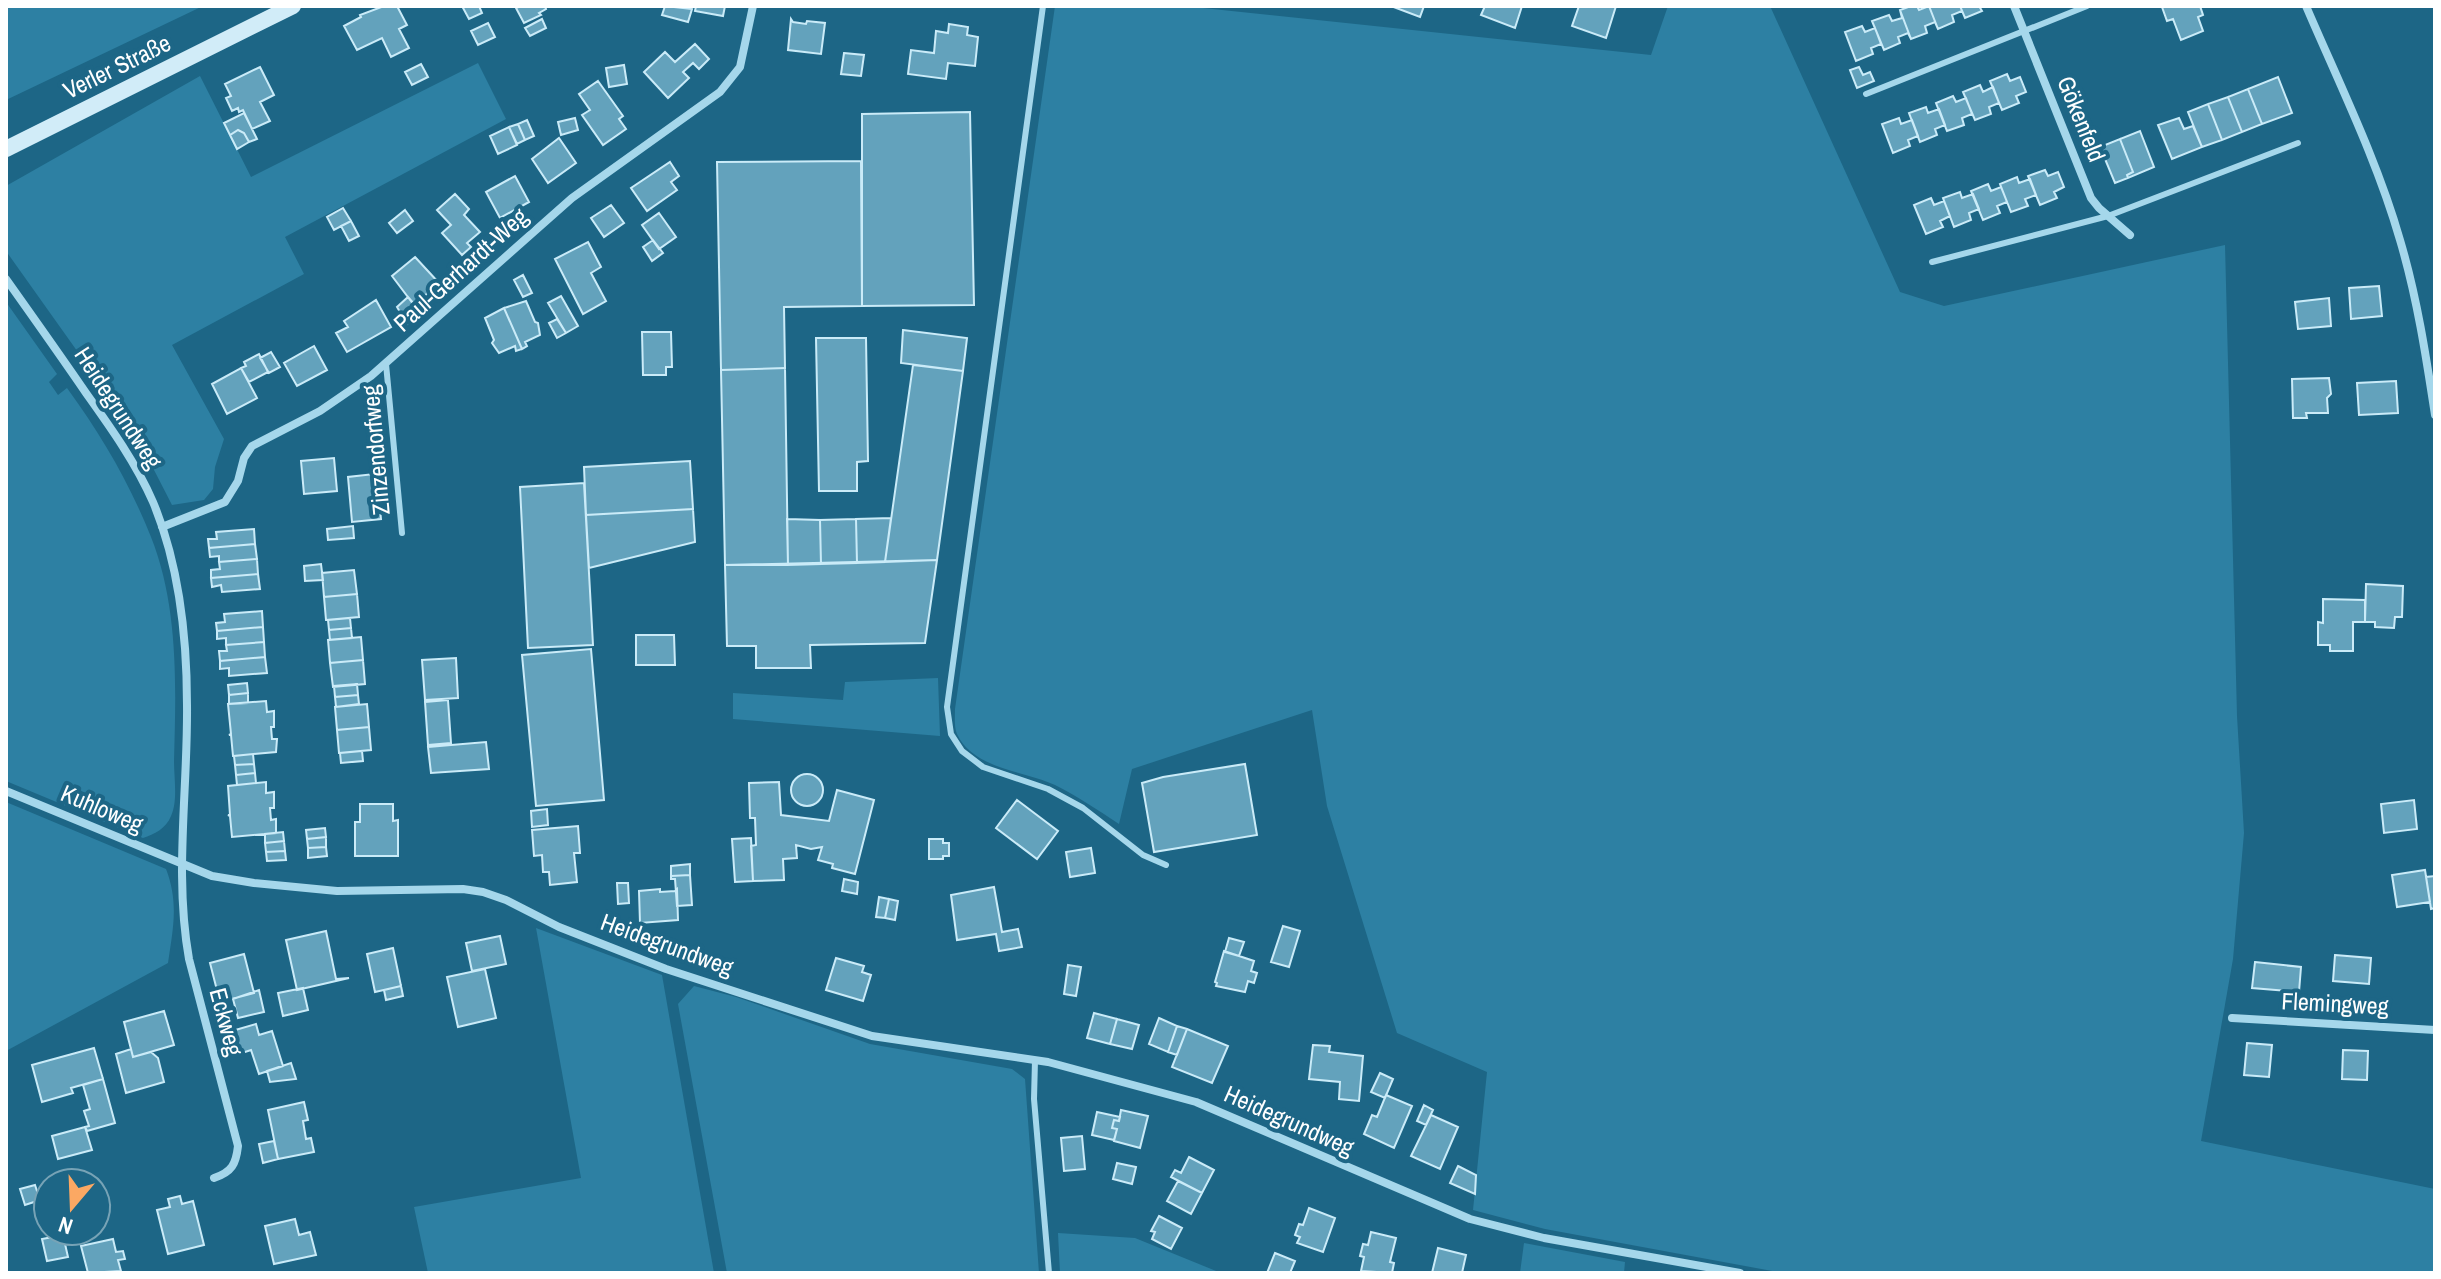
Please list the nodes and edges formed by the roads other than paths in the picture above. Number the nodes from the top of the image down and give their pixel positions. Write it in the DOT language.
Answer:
graph roads {
  1 [pos="293,6"];
  2 [pos="753,6"];
  3 [pos="1043,6"];
  4 [pos="2014,6"];
  5 [pos="2087,6"];
  6 [pos="2306,6"];
  7 [pos="2024,31"];
  8 [pos="1866,94"];
  9 [pos="2298,143"];
  10 [pos="6,149"];
  11 [pos="2108,216"];
  12 [pos="2130,235"];
  13 [pos="1932,262"];
  14 [pos="6,279"];
  15 [pos="386,364"];
  16 [pos="2435,415"];
  17 [pos="162,527"];
  18 [pos="402,533"];
  19 [pos="6,791"];
  20 [pos="182,864"];
  21 [pos="1166,865"];
  22 [pos="2232,1018"];
  23 [pos="2435,1030"];
  24 [pos="1035,1060"];
  25 [pos="214,1178"];
  26 [pos="1049,1273"];
  27 [pos="1740,1273"];
  1 -- 10 [label="main road, Verler Straße"];
  2 -- 15 [label="street, Paul-Gerhardt-Weg"];
  3 -- 21 [label="lane"];
  4 -- 7 [label="street, Gökenfeld"];
  5 -- 7 [label="lane"];
  6 -- 16 [label="street"];
  7 -- 8 [label="lane"];
  7 -- 11 [label="street, Gökenfeld"];
  9 -- 11 [label="lane"];
  11 -- 12 [label="street, Gökenfeld"];
  11 -- 13 [label="lane"];
  14 -- 17 [label="street, Heidegrundweg"];
  15 -- 17 [label="street, Paul-Gerhardt-Weg"];
  15 -- 18 [label="lane, Zinzendorfweg"];
  17 -- 20 [label="street, Heidegrundweg"];
  19 -- 20 [label="street, Kuhloweg"];
  20 -- 24 [label="street, Heidegrundweg"];
  20 -- 25 [label="street, Eckweg"];
  22 -- 23 [label="street, Flemingweg"];
  24 -- 26 [label="lane"];
  24 -- 27 [label="street, Heidegrundweg"];
}
